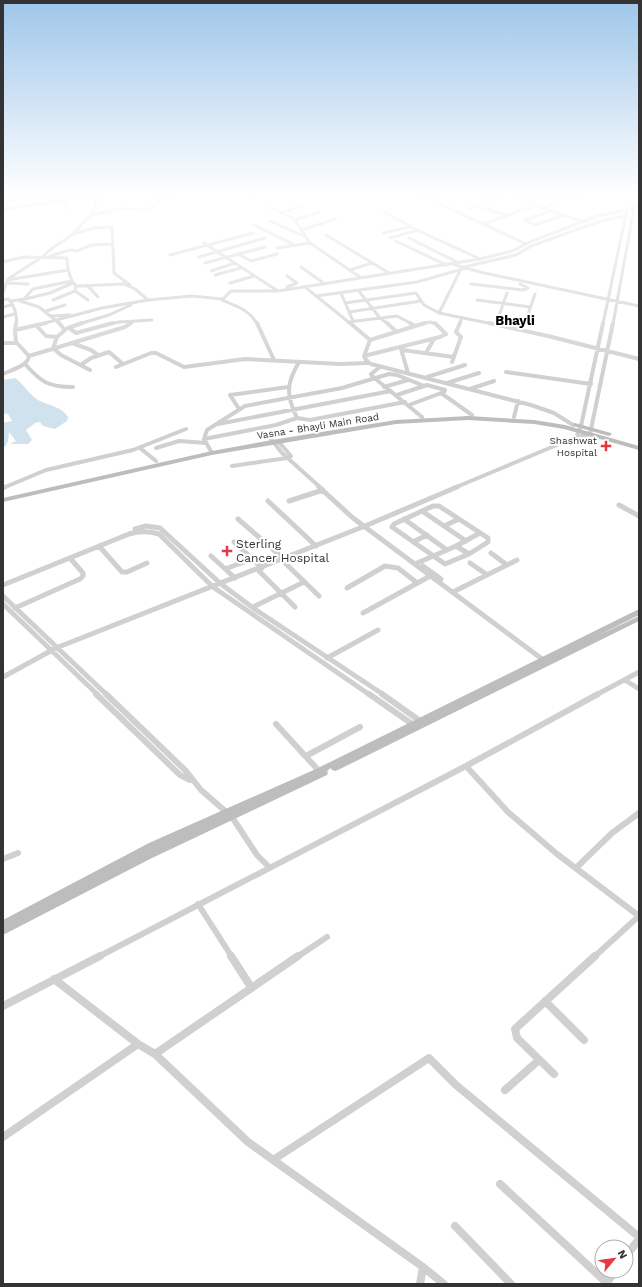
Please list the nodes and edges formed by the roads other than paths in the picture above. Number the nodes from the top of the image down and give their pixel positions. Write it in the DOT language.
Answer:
graph roads {
  1 [pos="45,254"];
  2 [pos="55,254"];
  3 [pos="113,254"];
  4 [pos="173,254"];
  5 [pos="210,254"];
  6 [pos="221,254"];
  7 [pos="238,254"];
  8 [pos="277,254"];
  9 [pos="326,254"];
  10 [pos="357,254"];
  11 [pos="423,254"];
  12 [pos="442,254"];
  13 [pos="469,254"];
  14 [pos="500,254"];
  15 [pos="516,254"];
  16 [pos="617,254"];
  17 [pos="625,254"];
  18 [pos="170,255"];
  19 [pos="199,257"];
  20 [pos="226,257"];
  21 [pos="41,258"];
  22 [pos="480,259"];
  23 [pos="3,262"];
  24 [pos="205,263"];
  25 [pos="235,263"];
  26 [pos="372,263"];
  27 [pos="460,263"];
  28 [pos="453,264"];
  29 [pos="446,265"];
  30 [pos="301,267"];
  31 [pos="465,267"];
  32 [pos="242,268"];
  33 [pos="68,270"];
  34 [pos="211,270"];
  35 [pos="350,270"];
  36 [pos="460,271"];
  37 [pos="389,273"];
  38 [pos="215,275"];
  39 [pos="254,276"];
  40 [pos="287,276"];
  41 [pos="360,276"];
  42 [pos="481,276"];
  43 [pos="513,280"];
  44 [pos="502,281"];
  45 [pos="7,282"];
  46 [pos="73,283"];
  47 [pos="230,283"];
  48 [pos="28,284"];
  49 [pos="325,284"];
  50 [pos="471,284"];
  51 [pos="87,285"];
  52 [pos="132,286"];
  53 [pos="498,287"];
  54 [pos="305,288"];
  55 [pos="358,290"];
  56 [pos="76,291"];
  57 [pos="277,291"];
  58 [pos="3,293"];
  59 [pos="341,293"];
  60 [pos="507,293"];
  61 [pos="535,294"];
  62 [pos="397,295"];
  63 [pos="316,296"];
  64 [pos="98,297"];
  65 [pos="223,298"];
  66 [pos="608,298"];
  67 [pos="25,299"];
  68 [pos="3,300"];
  69 [pos="53,300"];
  70 [pos="88,300"];
  71 [pos="148,300"];
  72 [pos="365,300"];
  73 [pos="477,300"];
  74 [pos="617,300"];
  75 [pos="20,301"];
  76 [pos="140,301"];
  77 [pos="421,301"];
  78 [pos="10,302"];
  79 [pos="345,303"];
  80 [pos="504,303"];
  81 [pos="404,304"];
  82 [pos="639,304"];
  83 [pos="65,305"];
  84 [pos="3,307"];
  85 [pos="530,307"];
  86 [pos="372,309"];
  87 [pos="46,311"];
  88 [pos="349,312"];
  89 [pos="440,313"];
  90 [pos="15,314"];
  91 [pos="79,315"];
  92 [pos="51,316"];
  93 [pos="3,317"];
  94 [pos="380,318"];
  95 [pos="462,318"];
  96 [pos="152,320"];
  97 [pos="57,321"];
  98 [pos="133,322"];
  99 [pos="350,322"];
  100 [pos="525,323"];
  101 [pos="36,325"];
  102 [pos="496,325"];
  103 [pos="104,326"];
  104 [pos="415,326"];
  105 [pos="67,329"];
  106 [pos="15,330"];
  107 [pos="109,331"];
  108 [pos="397,332"];
  109 [pos="56,337"];
  110 [pos="434,339"];
  111 [pos="370,340"];
  112 [pos="3,343"];
  113 [pos="15,343"];
  114 [pos="72,343"];
  115 [pos="53,348"];
  116 [pos="598,348"];
  117 [pos="401,349"];
  118 [pos="608,351"];
  119 [pos="426,353"];
  120 [pos="98,355"];
  121 [pos="29,356"];
  122 [pos="364,356"];
  123 [pos="454,357"];
  124 [pos="639,359"];
  125 [pos="274,360"];
  126 [pos="299,362"];
  127 [pos="452,362"];
  128 [pos="368,363"];
  129 [pos="25,364"];
  130 [pos="82,364"];
  131 [pos="124,364"];
  132 [pos="465,365"];
  133 [pos="116,366"];
  134 [pos="380,367"];
  135 [pos="90,370"];
  136 [pos="506,372"];
  137 [pos="408,373"];
  138 [pos="479,373"];
  139 [pos="3,374"];
  140 [pos="426,377"];
  141 [pos="374,378"];
  142 [pos="408,380"];
  143 [pos="494,381"];
  144 [pos="446,383"];
  145 [pos="591,384"];
  146 [pos="424,386"];
  147 [pos="73,387"];
  148 [pos="288,387"];
  149 [pos="384,387"];
  150 [pos="470,389"];
  151 [pos="390,391"];
  152 [pos="441,393"];
  153 [pos="397,396"];
  154 [pos="289,398"];
  155 [pos="518,401"];
  156 [pos="407,403"];
  157 [pos="239,409"];
  158 [pos="293,409"];
  159 [pos="472,415"];
  160 [pos="422,417"];
  161 [pos="514,417"];
  162 [pos="297,418"];
  163 [pos="215,425"];
  164 [pos="573,425"];
  165 [pos="186,429"];
  166 [pos="581,429"];
  167 [pos="590,432"];
  168 [pos="576,437"];
  169 [pos="274,440"];
  170 [pos="205,441"];
  171 [pos="639,443"];
  172 [pos="140,448"];
  173 [pos="156,448"];
  174 [pos="639,448"];
  175 [pos="211,452"];
  176 [pos="287,458"];
  177 [pos="156,461"];
  178 [pos="232,466"];
  179 [pos="3,488"];
  180 [pos="323,490"];
  181 [pos="3,496"];
  182 [pos="3,500"];
  183 [pos="268,501"];
  184 [pos="289,502"];
  185 [pos="619,505"];
  186 [pos="422,511"];
  187 [pos="639,516"];
  188 [pos="238,519"];
  189 [pos="404,519"];
  190 [pos="459,519"];
  191 [pos="367,526"];
  192 [pos="444,526"];
  193 [pos="480,533"];
  194 [pos="427,535"];
  195 [pos="466,541"];
  196 [pos="234,542"];
  197 [pos="412,542"];
  198 [pos="99,546"];
  199 [pos="316,546"];
  200 [pos="456,546"];
  201 [pos="447,550"];
  202 [pos="491,553"];
  203 [pos="469,554"];
  204 [pos="211,556"];
  205 [pos="431,556"];
  206 [pos="70,558"];
  207 [pos="252,559"];
  208 [pos="283,560"];
  209 [pos="517,560"];
  210 [pos="147,563"];
  211 [pos="417,563"];
  212 [pos="470,563"];
  213 [pos="56,564"];
  214 [pos="507,564"];
  215 [pos="225,569"];
  216 [pos="260,569"];
  217 [pos="432,574"];
  218 [pos="486,574"];
  219 [pos="235,578"];
  220 [pos="304,582"];
  221 [pos="416,582"];
  222 [pos="221,584"];
  223 [pos="3,585"];
  224 [pos="213,586"];
  225 [pos="346,588"];
  226 [pos="454,591"];
  227 [pos="281,593"];
  228 [pos="3,596"];
  229 [pos="318,596"];
  230 [pos="3,604"];
  231 [pos="253,607"];
  232 [pos="295,607"];
  233 [pos="15,608"];
  234 [pos="639,612"];
  235 [pos="363,613"];
  236 [pos="639,618"];
  237 [pos="378,630"];
  238 [pos="56,648"];
  239 [pos="50,651"];
  240 [pos="328,657"];
  241 [pos="321,660"];
  242 [pos="547,660"];
  243 [pos="639,672"];
  244 [pos="3,677"];
  245 [pos="625,680"];
  246 [pos="639,689"];
  247 [pos="276,724"];
  248 [pos="418,724"];
  249 [pos="360,727"];
  250 [pos="306,756"];
  251 [pos="466,766"];
  252 [pos="319,770"];
  253 [pos="190,780"];
  254 [pos="639,813"];
  255 [pos="229,815"];
  256 [pos="18,853"];
  257 [pos="3,859"];
  258 [pos="269,867"];
  259 [pos="576,868"];
  260 [pos="198,904"];
  261 [pos="639,916"];
  262 [pos="3,929"];
  263 [pos="327,937"];
  264 [pos="54,979"];
  265 [pos="251,987"];
  266 [pos="544,1001"];
  267 [pos="3,1006"];
  268 [pos="584,1040"];
  269 [pos="138,1044"];
  270 [pos="155,1054"];
  271 [pos="539,1060"];
  272 [pos="554,1074"];
  273 [pos="505,1090"];
  274 [pos="3,1137"];
  275 [pos="273,1160"];
  276 [pos="500,1184"];
  277 [pos="455,1226"];
  278 [pos="639,1238"];
  279 [pos="423,1267"];
  280 [pos="606,1283"];
  281 [pos="420,1284"];
  282 [pos="444,1284"];
  283 [pos="511,1284"];
  1 -- 21 [label="street"];
  2 -- 21 [label="street"];
  3 -- 52 [label="street"];
  4 -- 18 [label="street"];
  5 -- 19 [label="street"];
  6 -- 20 [label="street"];
  7 -- 8 [label="street"];
  7 -- 20 [label="street"];
  9 -- 35 [label="street"];
  10 -- 26 [label="street"];
  11 -- 29 [label="street"];
  12 -- 27 [label="street"];
  13 -- 22 [label="street"];
  14 -- 22 [label="street"];
  15 -- 31 [label="street"];
  16 -- 66 [label="street"];
  17 -- 74 [label="street"];
  20 -- 24 [label="street"];
  20 -- 25 [label="street"];
  21 -- 23 [label="street"];
  21 -- 33 [label="street"];
  21 -- 45 [label="street"];
  22 -- 27 [label="street"];
  25 -- 32 [label="street"];
  25 -- 34 [label="street"];
  26 -- 35 [label="street"];
  26 -- 37 [label="street"];
  27 -- 28 [label="street"];
  28 -- 29 [label="street"];
  28 -- 31 [label="street"];
  29 -- 37 [label="street"];
  30 -- 49 [label="street"];
  31 -- 36 [label="street"];
  31 -- 43 [label="street"];
  32 -- 38 [label="street"];
  32 -- 39 [label="street"];
  33 -- 45 [label="street"];
  33 -- 46 [label="street"];
  35 -- 41 [label="street"];
  36 -- 55 [label="street"];
  36 -- 89 [label="street"];
  37 -- 41 [label="street"];
  39 -- 47 [label="street"];
  39 -- 57 [label="street"];
  40 -- 57 [label="street"];
  41 -- 49 [label="street"];
  42 -- 44 [label="street"];
  43 -- 44 [label="street"];
  43 -- 53 [label="street"];
  43 -- 66 [label="street"];
  44 -- 53 [label="street"];
  45 -- 48 [label="street"];
  45 -- 58 [label="street"];
  46 -- 51 [label="street"];
  46 -- 56 [label="street"];
  46 -- 67 [label="street"];
  46 -- 67 [label="street"];
  49 -- 54 [label="street"];
  50 -- 53 [label="street"];
  51 -- 52 [label="street"];
  51 -- 64 [label="street"];
  52 -- 71 [label="street"];
  54 -- 57 [label="street"];
  54 -- 63 [label="street"];
  55 -- 59 [label="street"];
  55 -- 72 [label="street"];
  56 -- 69 [label="street"];
  56 -- 70 [label="street"];
  57 -- 65 [label="street"];
  58 -- 78 [label="street"];
  59 -- 63 [label="street"];
  59 -- 79 [label="street"];
  60 -- 80 [label="street"];
  61 -- 85 [label="street"];
  62 -- 72 [label="street"];
  62 -- 77 [label="street"];
  62 -- 81 [label="street"];
  63 -- 99 [label="street"];
  65 -- 71 [label="street"];
  65 -- 125 [label="street"];
  66 -- 74 [label="street"];
  66 -- 116 [label="street"];
  67 -- 75 [label="street"];
  68 -- 78 [label="street"];
  71 -- 76 [label="street"];
  72 -- 79 [label="street"];
  72 -- 86 [label="street"];
  73 -- 80 [label="street"];
  74 -- 82 [label="street"];
  74 -- 118 [label="street"];
  75 -- 78 [label="street"];
  75 -- 87 [label="street"];
  76 -- 91 [label="street"];
  76 -- 105 [label="street"];
  77 -- 81 [label="street"];
  77 -- 89 [label="street"];
  78 -- 84 [label="street"];
  78 -- 90 [label="street"];
  79 -- 88 [label="street"];
  80 -- 85 [label="street"];
  80 -- 102 [label="street"];
  81 -- 86 [label="street"];
  83 -- 87 [label="street"];
  85 -- 100 [label="street"];
  86 -- 88 [label="street"];
  86 -- 94 [label="street"];
  87 -- 92 [label="street"];
  88 -- 99 [label="street"];
  89 -- 95 [label="street"];
  90 -- 93 [label="street"];
  90 -- 106 [label="street"];
  91 -- 92 [label="street"];
  91 -- 97 [label="street"];
  92 -- 97 [label="street"];
  94 -- 99 [label="street"];
  94 -- 104 [label="street"];
  94 -- 108 [label="street"];
  95 -- 102 [label="street"];
  95 -- 123 [label="street"];
  96 -- 98 [label="street"];
  97 -- 101 [label="street"];
  97 -- 105 [label="street"];
  98 -- 103 [label="street"];
  98 -- 107 [label="street"];
  99 -- 111 [label="street"];
  101 -- 106 [label="street"];
  101 -- 109 [label="street"];
  102 -- 116 [label="street"];
  103 -- 105 [label="street"];
  103 -- 107 [label="street"];
  104 -- 108 [label="street"];
  104 -- 110 [label="street"];
  105 -- 109 [label="street"];
  106 -- 113 [label="street"];
  107 -- 114 [label="street"];
  108 -- 111 [label="street"];
  109 -- 115 [label="street"];
  110 -- 117 [label="street"];
  110 -- 119 [label="street"];
  111 -- 122 [label="street"];
  112 -- 113 [label="street"];
  113 -- 121 [label="street"];
  114 -- 115 [label="street"];
  114 -- 120 [label="street"];
  115 -- 121 [label="street"];
  115 -- 130 [label="street"];
  116 -- 118 [label="street"];
  116 -- 145 [label="street"];
  117 -- 119 [label="street"];
  117 -- 122 [label="street"];
  117 -- 137 [label="street"];
  118 -- 124 [label="street"];
  118 -- 167 [label="street"];
  119 -- 123 [label="street"];
  120 -- 130 [label="street"];
  120 -- 131 [label="street"];
  121 -- 129 [label="street"];
  122 -- 128 [label="street"];
  123 -- 127 [label="street"];
  125 -- 126 [label="street"];
  125 -- 131 [label="street"];
  126 -- 128 [label="street"];
  126 -- 148 [label="street"];
  128 -- 134 [label="street"];
  129 -- 139 [label="street"];
  129 -- 147 [label="street"];
  130 -- 135 [label="street"];
  131 -- 133 [label="street"];
  132 -- 140 [label="street"];
  134 -- 137 [label="street"];
  134 -- 141 [label="street"];
  136 -- 145 [label="street"];
  137 -- 140 [label="street"];
  138 -- 144 [label="street"];
  140 -- 144 [label="street"];
  141 -- 142 [label="street"];
  141 -- 149 [label="street"];
  141 -- 154 [label="street"];
  142 -- 146 [label="street"];
  142 -- 149 [label="street"];
  143 -- 150 [label="street"];
  144 -- 150 [label="street"];
  145 -- 166 [label="street"];
  146 -- 152 [label="street"];
  146 -- 153 [label="street"];
  148 -- 154 [label="street"];
  148 -- 157 [label="street"];
  149 -- 151 [label="street"];
  150 -- 155 [label="street"];
  151 -- 153 [label="street"];
  151 -- 158 [label="street"];
  152 -- 156 [label="street"];
  152 -- 159 [label="street"];
  153 -- 156 [label="street"];
  154 -- 157 [label="street"];
  154 -- 158 [label="street"];
  155 -- 161 [label="street"];
  155 -- 164 [label="street"];
  156 -- 160 [label="street"];
  156 -- 162 [label="street"];
  157 -- 163 [label="street"];
  158 -- 162 [label="street"];
  158 -- 163 [label="street"];
  159 -- 160 [label="main road, Vasna - Bhayli Main Road"];
  159 -- 161 [label="main road, Vasna - Bhayli Main Road"];
  160 -- 169 [label="main road, Vasna - Bhayli Main Road"];
  161 -- 164 [label="main road, Vasna - Bhayli Main Road"];
  162 -- 170 [label="street"];
  163 -- 170 [label="street"];
  164 -- 166 [label="main road, Vasna - Bhayli Main Road"];
  165 -- 172 [label="street"];
  166 -- 167 [label="main road, Vasna - Bhayli Main Road"];
  166 -- 168 [label="street"];
  166 -- 169 [label="main road, Vasna - Bhayli Main Road"];
  167 -- 168 [label="street"];
  167 -- 171 [label="main road, Vasna - Bhayli Main Road"];
  167 -- 174 [label="main road, Vasna - Bhayli Main Road"];
  168 -- 191 [label="street"];
  169 -- 175 [label="main road, Vasna - Bhayli Main Road"];
  169 -- 176 [label="street"];
  169 -- 191 [label="street"];
  170 -- 173 [label="street"];
  170 -- 175 [label="street"];
  172 -- 177 [label="street"];
  172 -- 179 [label="street"];
  175 -- 177 [label="main road, Vasna - Bhayli Main Road"];
  175 -- 182 [label="main road, Vasna - Bhayli Main Road"];
  176 -- 178 [label="street"];
  176 -- 180 [label="street"];
  177 -- 181 [label="main road, Vasna - Bhayli Main Road"];
  180 -- 184 [label="street"];
  180 -- 191 [label="street"];
  183 -- 199 [label="street"];
  185 -- 187 [label="street"];
  186 -- 189 [label="street"];
  186 -- 190 [label="street"];
  186 -- 192 [label="street"];
  188 -- 208 [label="street"];
  189 -- 194 [label="street"];
  189 -- 197 [label="street"];
  190 -- 192 [label="street"];
  190 -- 193 [label="street"];
  191 -- 199 [label="street"];
  191 -- 211 [label="street"];
  192 -- 195 [label="street"];
  193 -- 195 [label="street"];
  193 -- 203 [label="street"];
  194 -- 197 [label="street"];
  194 -- 201 [label="street"];
  195 -- 200 [label="street"];
  196 -- 207 [label="street"];
  197 -- 205 [label="street"];
  198 -- 206 [label="street"];
  198 -- 210 [label="street"];
  198 -- 224 [label="street"];
  199 -- 208 [label="street"];
  200 -- 201 [label="street"];
  200 -- 203 [label="street"];
  201 -- 205 [label="street"];
  202 -- 214 [label="street"];
  203 -- 205 [label="street"];
  204 -- 215 [label="street"];
  205 -- 211 [label="street"];
  206 -- 213 [label="street"];
  206 -- 233 [label="street"];
  207 -- 215 [label="street"];
  207 -- 216 [label="street"];
  208 -- 216 [label="street"];
  208 -- 220 [label="street"];
  209 -- 214 [label="street"];
  211 -- 217 [label="street"];
  212 -- 218 [label="street"];
  213 -- 222 [label="street"];
  213 -- 223 [label="street"];
  214 -- 218 [label="street"];
  215 -- 219 [label="street"];
  216 -- 219 [label="street"];
  216 -- 227 [label="street"];
  217 -- 221 [label="street"];
  217 -- 226 [label="street"];
  218 -- 226 [label="street"];
  219 -- 222 [label="street"];
  220 -- 227 [label="street"];
  220 -- 229 [label="street"];
  221 -- 225 [label="street"];
  221 -- 235 [label="street"];
  222 -- 224 [label="street"];
  222 -- 231 [label="street"];
  224 -- 238 [label="street"];
  224 -- 241 [label="street"];
  226 -- 242 [label="street"];
  227 -- 231 [label="street"];
  227 -- 232 [label="street"];
  228 -- 233 [label="street"];
  230 -- 239 [label="street"];
  231 -- 240 [label="street"];
  233 -- 238 [label="street"];
  234 -- 242 [label="main road"];
  236 -- 242 [label="main road"];
  237 -- 240 [label="street"];
  238 -- 239 [label="street"];
  238 -- 253 [label="street"];
  239 -- 244 [label="street"];
  239 -- 253 [label="street"];
  240 -- 241 [label="street"];
  240 -- 248 [label="street"];
  241 -- 248 [label="street"];
  242 -- 248 [label="main road"];
  243 -- 245 [label="street"];
  245 -- 246 [label="street"];
  245 -- 251 [label="street"];
  247 -- 250 [label="street"];
  248 -- 252 [label="main road"];
  248 -- 255 [label="main road"];
  249 -- 250 [label="street"];
  250 -- 252 [label="street"];
  251 -- 258 [label="street"];
  251 -- 259 [label="street"];
  252 -- 255 [label="main road"];
  253 -- 255 [label="street"];
  254 -- 259 [label="street"];
  255 -- 258 [label="street"];
  255 -- 262 [label="main road"];
  256 -- 257 [label="street"];
  258 -- 260 [label="street"];
  259 -- 261 [label="street"];
  260 -- 264 [label="street"];
  260 -- 265 [label="street"];
  261 -- 266 [label="street"];
  263 -- 265 [label="street"];
  264 -- 267 [label="street"];
  264 -- 269 [label="street"];
  265 -- 270 [label="street"];
  266 -- 268 [label="street"];
  266 -- 271 [label="street"];
  269 -- 270 [label="street"];
  269 -- 274 [label="street"];
  270 -- 275 [label="street"];
  271 -- 272 [label="street"];
  271 -- 273 [label="street"];
  275 -- 278 [label="street"];
  275 -- 279 [label="street"];
  276 -- 280 [label="street"];
  277 -- 283 [label="street"];
  279 -- 281 [label="street"];
  279 -- 282 [label="street"];
}
